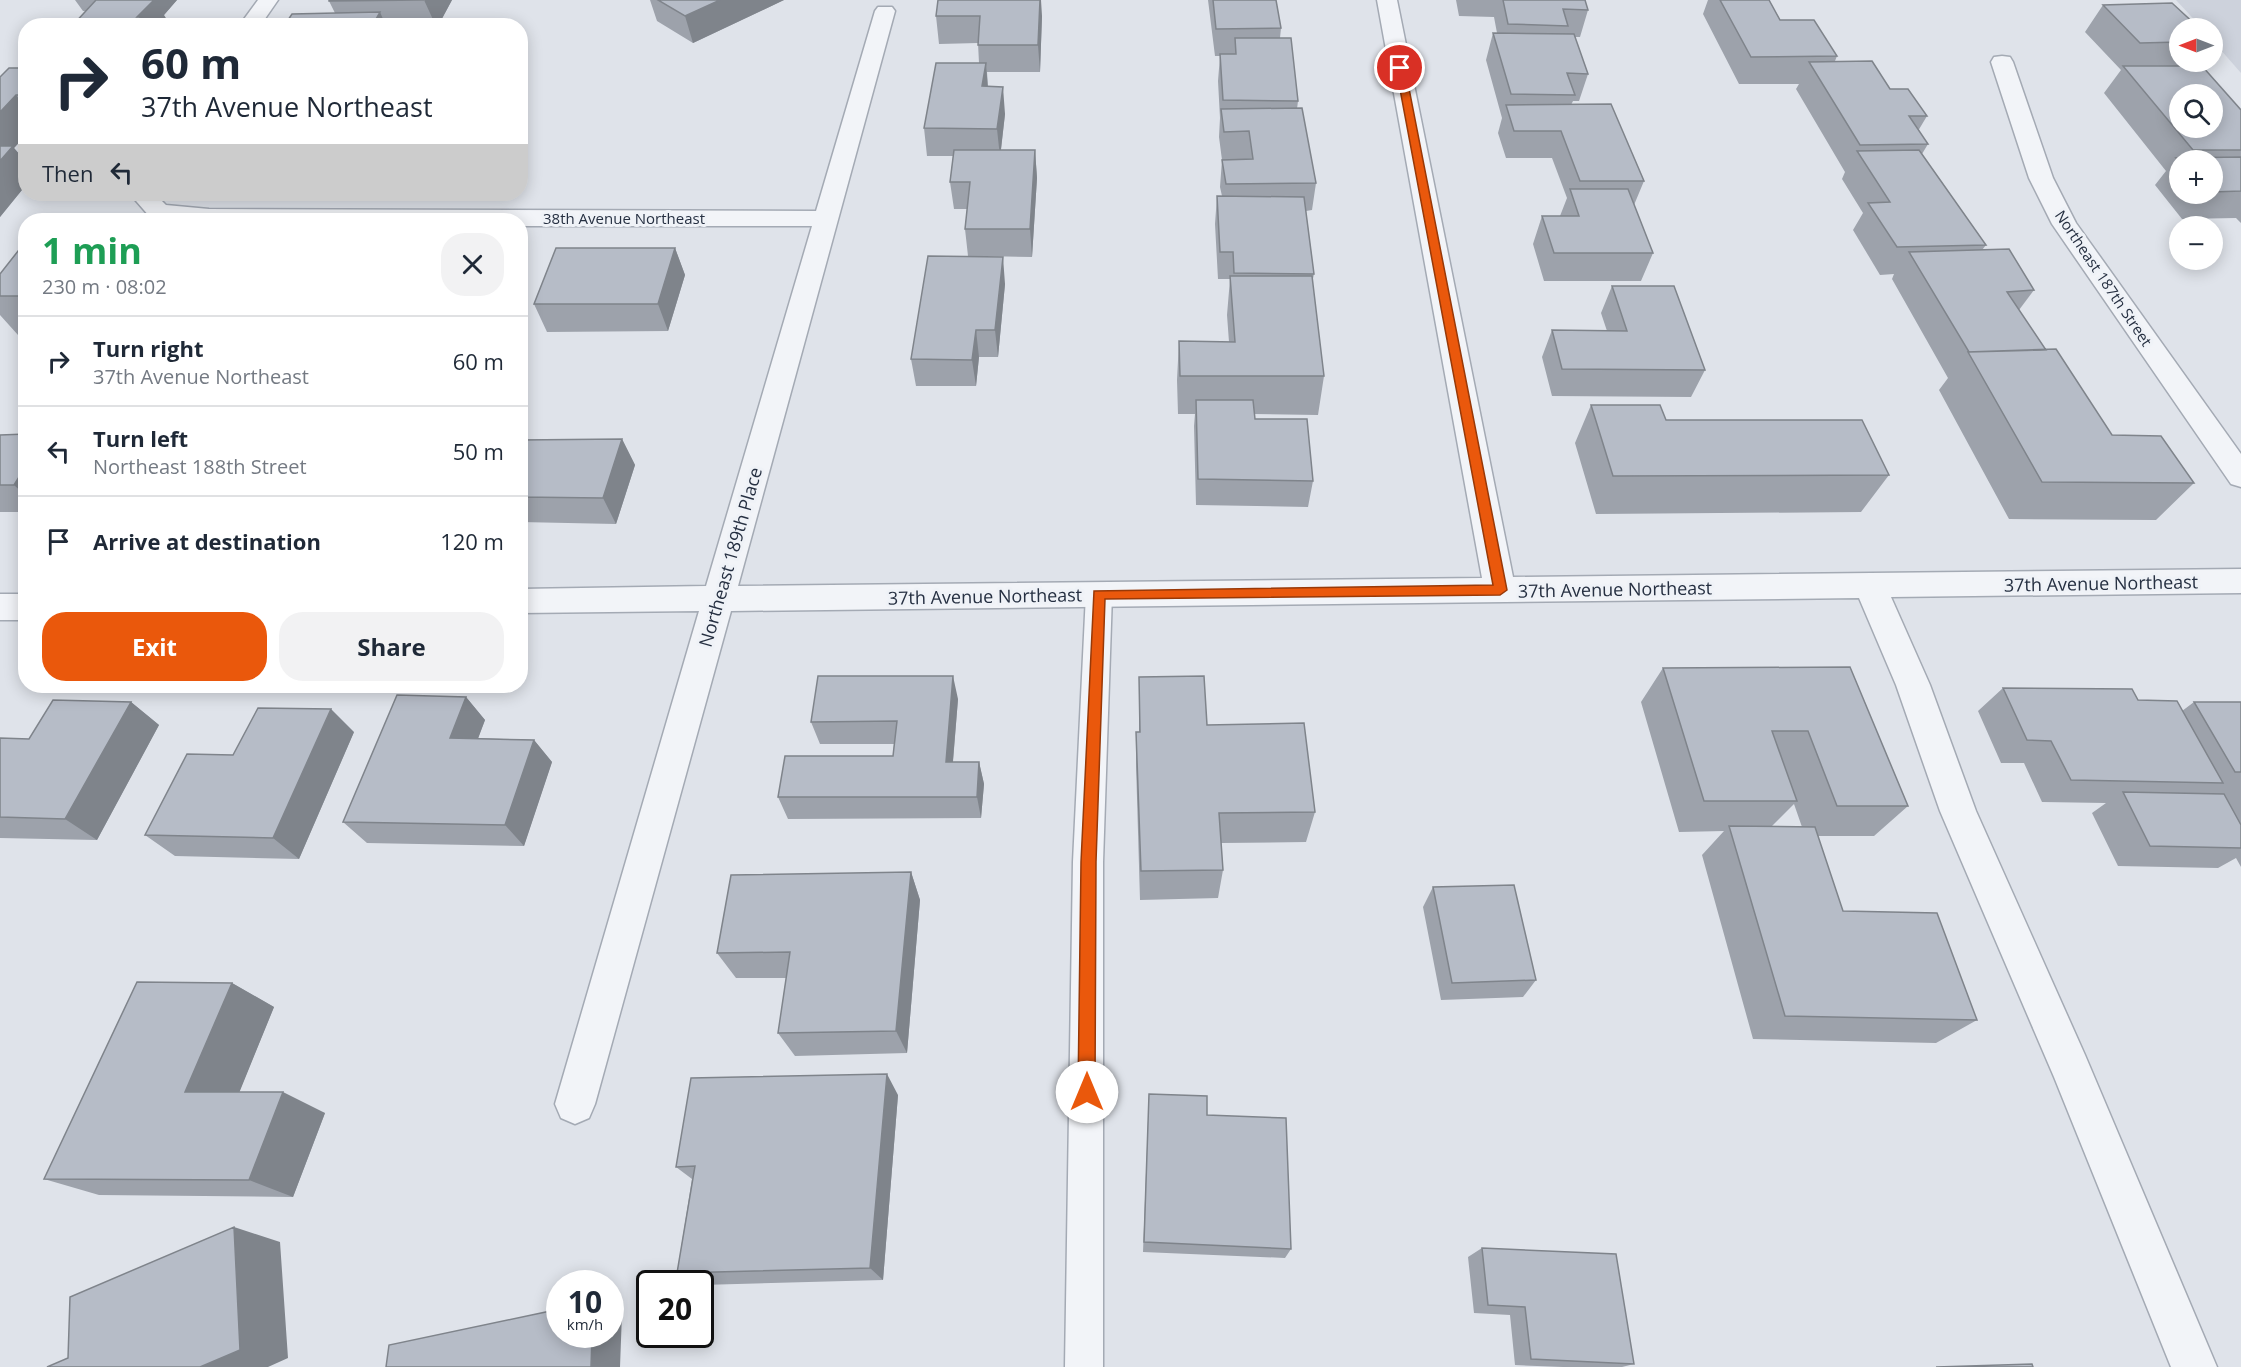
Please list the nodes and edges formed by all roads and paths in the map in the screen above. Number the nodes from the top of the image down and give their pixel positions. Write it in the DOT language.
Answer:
graph roads {
  1 [pos="268,0"];
  2 [pos="1387,0"];
  3 [pos="885,11"];
  4 [pos="255,18"];
  5 [pos="2002,62"];
  6 [pos="149,201"];
  7 [pos="169,213"];
  8 [pos="528,218"];
  9 [pos="826,219"];
  10 [pos="2241,476"];
  11 [pos="2241,581"];
  12 [pos="1870,586"];
  13 [pos="1500,590"];
  14 [pos="1099,594"];
  15 [pos="718,599"];
  16 [pos="528,601"];
  17 [pos="0,607"];
  18 [pos="18,607"];
  19 [pos="575,1104"];
  20 [pos="1084,1367"];
  21 [pos="2194,1367"];
  1 -- 4 [label="street"];
  2 -- 13 [label="street"];
  3 -- 9 [label="street, Northeast 189th Place"];
  5 -- 10 [label="street, Northeast 187th Street"];
  6 -- 7 [label="street, 38th Avenue Northeast"];
  8 -- 9 [label="street, 38th Avenue Northeast"];
  9 -- 15 [label="street, Northeast 189th Place"];
  11 -- 12 [label="street, 37th Avenue Northeast"];
  12 -- 13 [label="street, 37th Avenue Northeast"];
  12 -- 21 [label="street"];
  13 -- 14 [label="street, 37th Avenue Northeast"];
  14 -- 15 [label="street, 37th Avenue Northeast"];
  14 -- 20 [label="lane"];
  15 -- 16 [label="street, 37th Avenue Northeast"];
  15 -- 19 [label="street, Northeast 189th Place"];
  17 -- 18 [label="street"];
}
